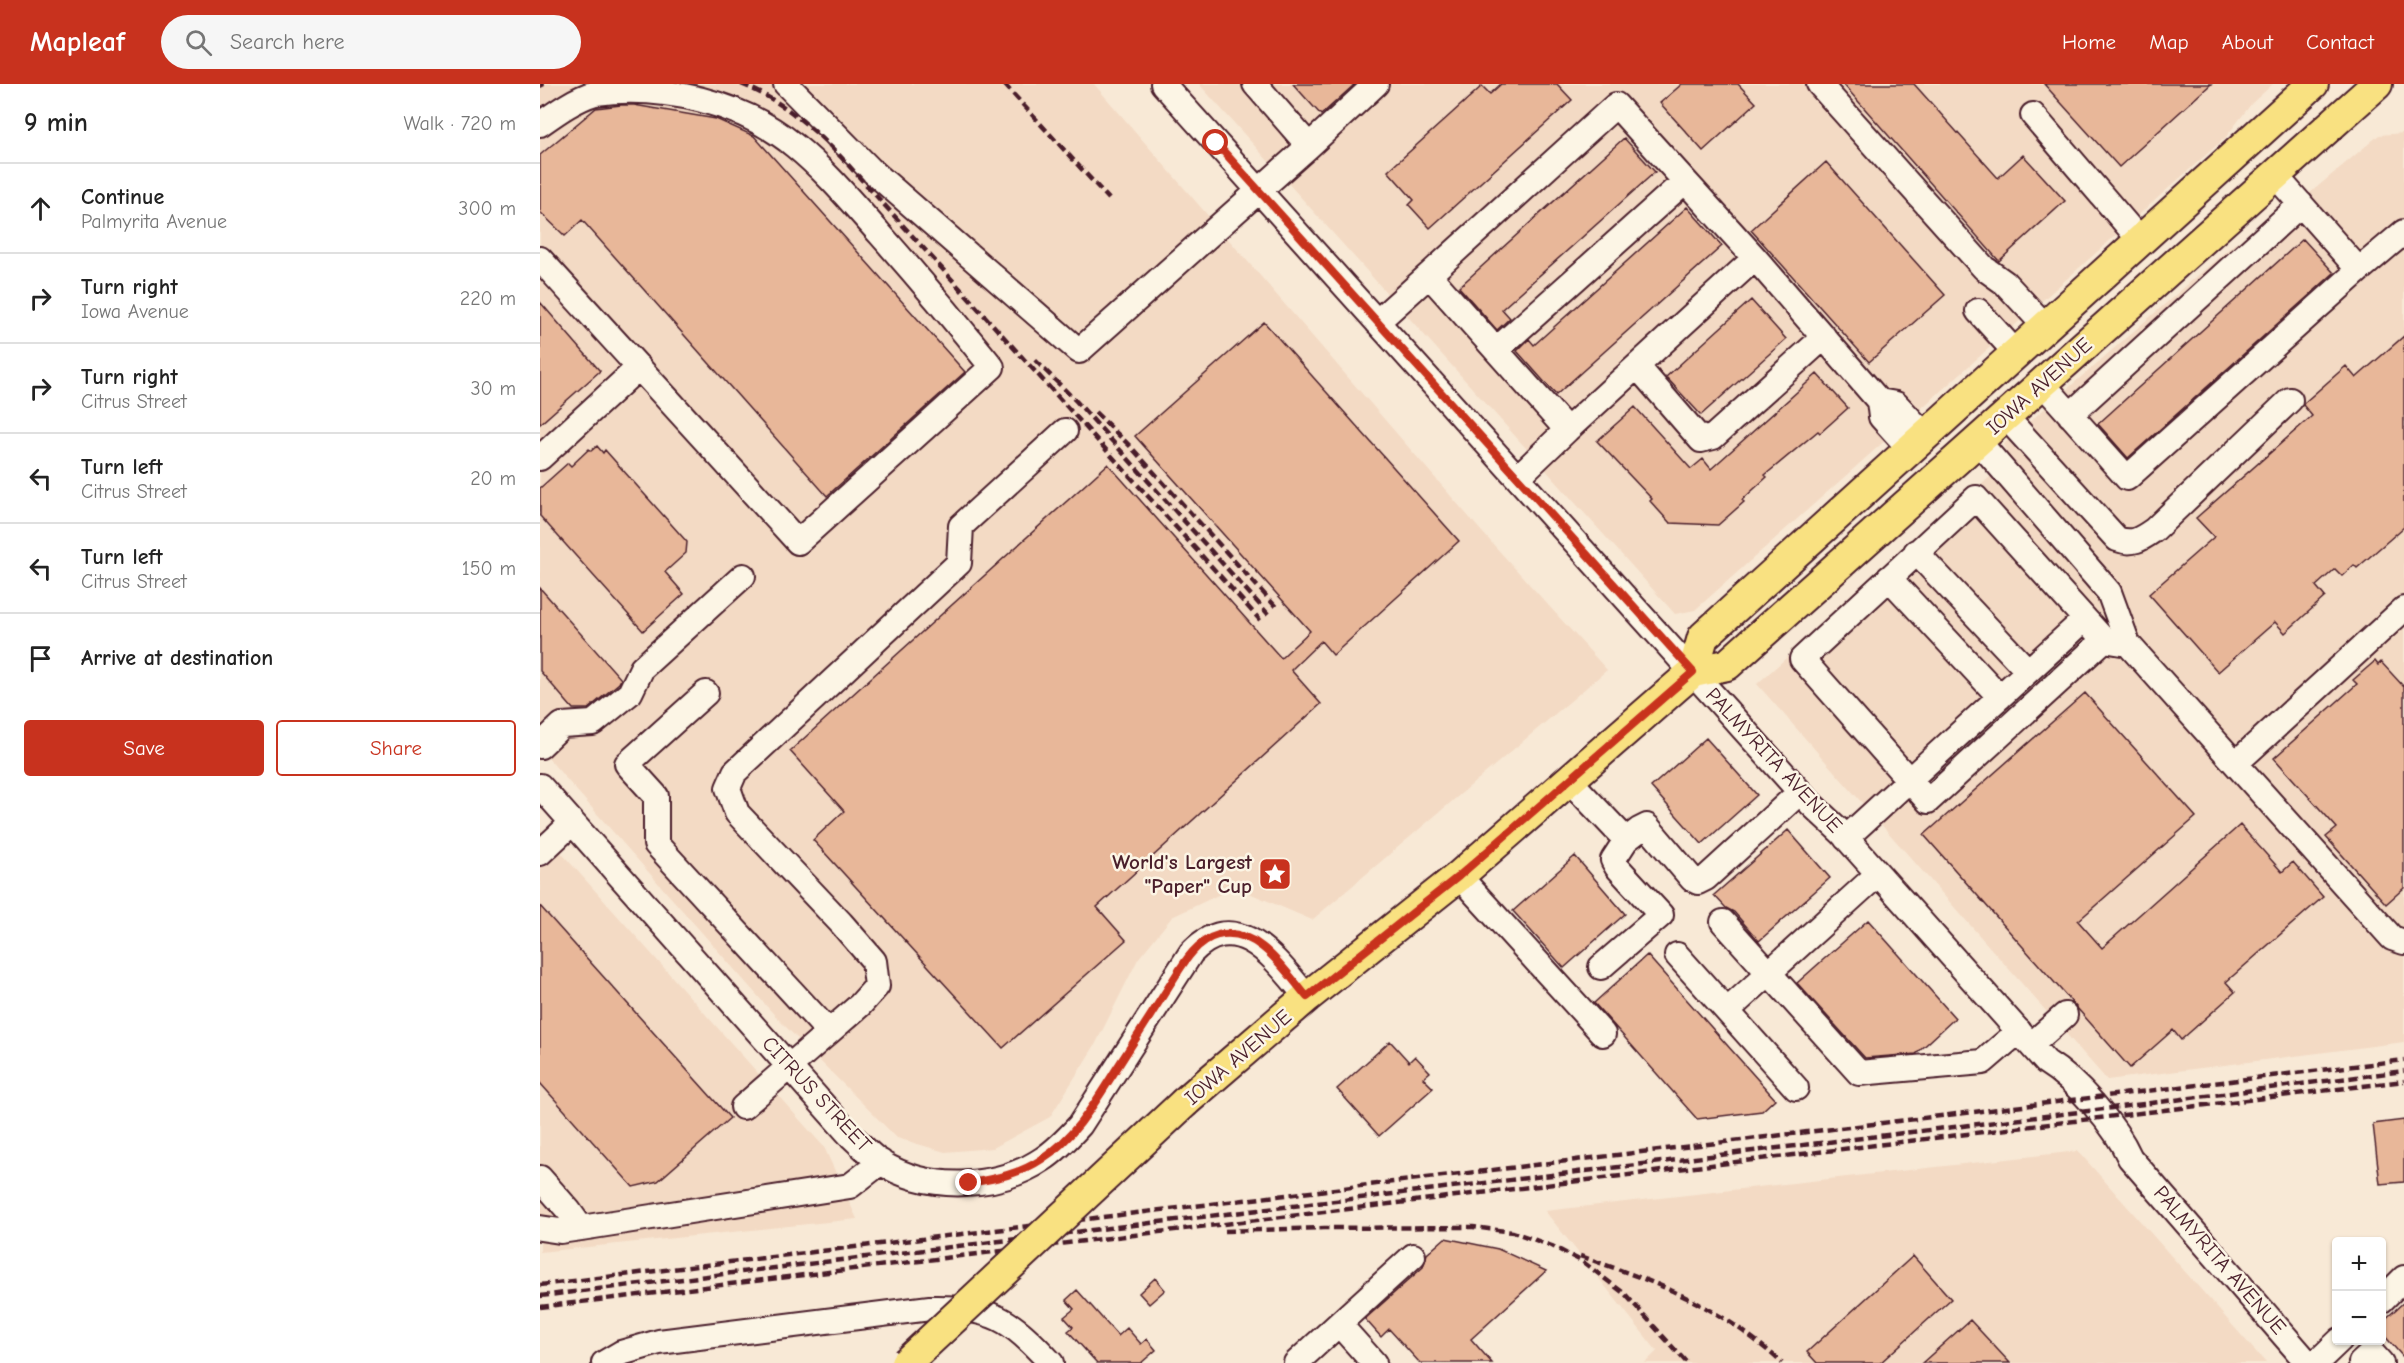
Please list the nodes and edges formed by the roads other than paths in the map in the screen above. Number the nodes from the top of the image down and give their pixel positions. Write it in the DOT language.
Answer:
graph roads {
  1 [pos="786,84"];
  2 [pos="1163,84"];
  3 [pos="1255,84"];
  4 [pos="1376,84"];
  5 [pos="1819,84"];
  6 [pos="2313,84"];
  7 [pos="2377,84"];
  8 [pos="2033,116"];
  9 [pos="540,124"];
  10 [pos="1309,146"];
  11 [pos="2274,174"];
  12 [pos="1685,181"];
  13 [pos="1258,190"];
  14 [pos="2301,204"];
  15 [pos="2404,231"];
  16 [pos="2140,240"];
  17 [pos="1755,258"];
  18 [pos="540,259"];
  19 [pos="2359,270"];
  20 [pos="1429,275"];
  21 [pos="1978,311"];
  22 [pos="1377,322"];
  23 [pos="2045,326"];
  24 [pos="1824,337"];
  25 [pos="1496,350"];
  26 [pos="2016,353"];
  27 [pos="1637,366"];
  28 [pos="639,368"];
  29 [pos="2042,383"];
  30 [pos="2290,400"];
  31 [pos="2070,415"];
  32 [pos="2005,416"];
  33 [pos="1567,430"];
  34 [pos="1065,431"];
  35 [pos="1978,441"];
  36 [pos="1917,442"];
  37 [pos="540,458"];
  38 [pos="1518,477"];
  39 [pos="1916,552"];
  40 [pos="743,576"];
  41 [pos="1889,578"];
  42 [pos="2404,609"];
  43 [pos="2085,619"];
  44 [pos="2104,640"];
  45 [pos="2128,644"];
  46 [pos="2028,671"];
  47 [pos="1693,672"];
  48 [pos="706,693"];
  49 [pos="2000,697"];
  50 [pos="540,746"];
  51 [pos="2236,763"];
  52 [pos="1569,780"];
  53 [pos="1909,780"];
  54 [pos="540,786"];
  55 [pos="1800,792"];
  56 [pos="572,823"];
  57 [pos="1846,838"];
  58 [pos="1626,840"];
  59 [pos="540,853"];
  60 [pos="1878,874"];
  61 [pos="1459,876"];
  62 [pos="1723,922"];
  63 [pos="2404,942"];
  64 [pos="1677,955"];
  65 [pos="1601,967"];
  66 [pos="1769,974"];
  67 [pos="1307,997"];
  68 [pos="1727,1011"];
  69 [pos="2065,1015"];
  70 [pos="829,1032"];
  71 [pos="1603,1034"];
  72 [pos="2032,1046"];
  73 [pos="789,1066"];
  74 [pos="1796,1088"];
  75 [pos="743,1107"];
  76 [pos="881,1162"];
  77 [pos="540,1178"];
  78 [pos="540,1228"];
  79 [pos="581,1228"];
  80 [pos="1413,1256"];
  81 [pos="2404,1278"];
  82 [pos="2386,1296"];
  83 [pos="1339,1324"];
  84 [pos="2336,1345"];
  85 [pos="604,1363"];
  86 [pos="906,1363"];
  87 [pos="1051,1363"];
  88 [pos="1296,1363"];
  89 [pos="1374,1363"];
  90 [pos="2308,1363"];
  91 [pos="2316,1363"];
  92 [pos="2361,1363"];
  93 [pos="2380,1363"];
  1 -- 13 [label="street"];
  2 -- 13 [label="street, PALMYRITA AVENUE"];
  3 -- 10 [label="street"];
  4 -- 10 [label="street"];
  5 -- 23 [label="street"];
  6 -- 16 [label="main road, IOWA AVENUE"];
  7 -- 11 [label="main road, IOWA AVENUE"];
  8 -- 16 [label="street"];
  9 -- 28 [label="street"];
  10 -- 13 [label="street"];
  11 -- 14 [label="street"];
  11 -- 29 [label="main road, IOWA AVENUE"];
  12 -- 17 [label="street"];
  12 -- 20 [label="street"];
  12 -- 25 [label="street"];
  13 -- 22 [label="street, PALMYRITA AVENUE"];
  14 -- 19 [label="street"];
  14 -- 31 [label="street"];
  15 -- 19 [label="street"];
  16 -- 23 [label="main road, IOWA AVENUE"];
  17 -- 24 [label="street"];
  17 -- 27 [label="street"];
  18 -- 28 [label="street"];
  19 -- 31 [label="street"];
  20 -- 22 [label="street"];
  20 -- 25 [label="street"];
  21 -- 26 [label="street"];
  22 -- 38 [label="street, PALMYRITA AVENUE"];
  23 -- 26 [label="main road, IOWA AVENUE"];
  24 -- 27 [label="street"];
  24 -- 36 [label="street"];
  25 -- 33 [label="street"];
  26 -- 36 [label="main road, IOWA AVENUE"];
  27 -- 33 [label="street"];
  28 -- 37 [label="street"];
  29 -- 31 [label="street"];
  29 -- 32 [label="main road, IOWA AVENUE"];
  30 -- 32 [label="street"];
  32 -- 35 [label="main road, IOWA AVENUE"];
  33 -- 38 [label="street"];
  34 -- 70 [label="street"];
  35 -- 45 [label="street"];
  35 -- 47 [label="main road, IOWA AVENUE"];
  36 -- 47 [label="main road, IOWA AVENUE"];
  38 -- 47 [label="street, PALMYRITA AVENUE"];
  39 -- 41 [label="street"];
  39 -- 43 [label="street"];
  39 -- 46 [label="street"];
  40 -- 50 [label="street"];
  41 -- 49 [label="street"];
  41 -- 53 [label="street"];
  42 -- 51 [label="street"];
  43 -- 44 [label="street"];
  43 -- 46 [label="street"];
  44 -- 45 [label="street"];
  44 -- 53 [label="street"];
  45 -- 51 [label="street"];
  46 -- 49 [label="street"];
  47 -- 52 [label="main road, IOWA AVENUE"];
  47 -- 55 [label="street, PALMYRITA AVENUE"];
  48 -- 70 [label="street"];
  49 -- 53 [label="street"];
  51 -- 63 [label="street"];
  52 -- 58 [label="street"];
  52 -- 61 [label="main road, IOWA AVENUE"];
  53 -- 57 [label="street"];
  54 -- 56 [label="street, CITRUS STREET"];
  55 -- 57 [label="street, PALMYRITA AVENUE"];
  55 -- 58 [label="street"];
  56 -- 59 [label="street"];
  56 -- 73 [label="street, CITRUS STREET"];
  57 -- 60 [label="street, PALMYRITA AVENUE"];
  58 -- 65 [label="street"];
  60 -- 66 [label="street"];
  60 -- 72 [label="street, PALMYRITA AVENUE"];
  61 -- 67 [label="main road, IOWA AVENUE"];
  61 -- 71 [label="street"];
  62 -- 66 [label="street"];
  64 -- 68 [label="street"];
  66 -- 68 [label="street"];
  66 -- 72 [label="street"];
  67 -- 76 [label="street, CITRUS STREET"];
  67 -- 86 [label="main road, IOWA AVENUE, bridge"];
  68 -- 74 [label="street"];
  69 -- 72 [label="street"];
  70 -- 73 [label="street"];
  72 -- 90 [label="street, PALMYRITA AVENUE"];
  73 -- 75 [label="street"];
  73 -- 76 [label="street, CITRUS STREET"];
  76 -- 79 [label="street"];
  77 -- 79 [label="street"];
  78 -- 79 [label="street"];
  80 -- 83 [label="street"];
  81 -- 82 [label="street"];
  83 -- 88 [label="street"];
  83 -- 89 [label="street"];
  84 -- 91 [label="street"];
  85 -- 87 [label="street"];
  92 -- 93 [label="street"];
}
